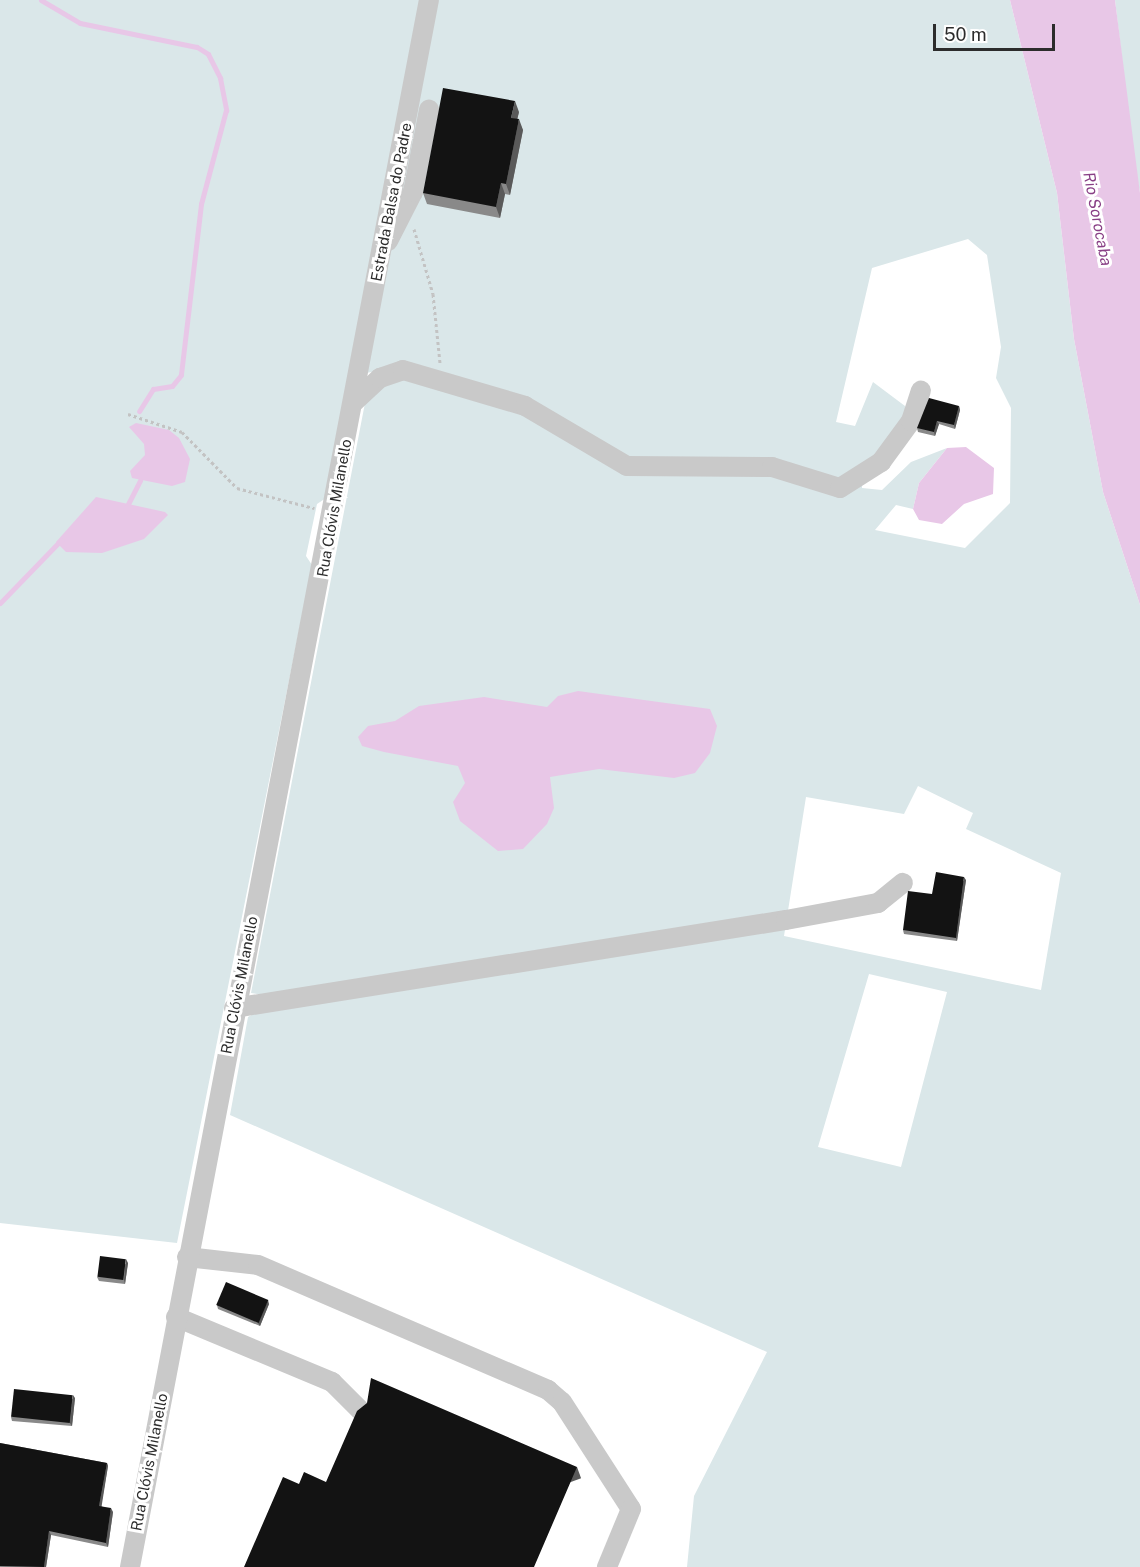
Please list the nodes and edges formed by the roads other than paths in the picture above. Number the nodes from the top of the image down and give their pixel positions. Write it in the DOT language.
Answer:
graph roads {
  1 [pos="429,0"];
  2 [pos="429,110"];
  3 [pos="382,247"];
  4 [pos="921,391"];
  5 [pos="353,403"];
  6 [pos="903,883"];
  7 [pos="234,1008"];
  8 [pos="187,1257"];
  9 [pos="176,1317"];
  10 [pos="360,1410"];
  11 [pos="130,1567"];
  12 [pos="607,1567"];
  1 -- 3 [label="street, Estrada Balsa do Padre"];
  2 -- 3 [label="street"];
  3 -- 5 [label="street, Estrada Balsa do Padre"];
  4 -- 5 [label="street"];
  5 -- 7 [label="street, Rua Clóvis Milanello"];
  6 -- 7 [label="street"];
  7 -- 8 [label="street, Rua Clóvis Milanello"];
  8 -- 9 [label="street, Rua Clóvis Milanello"];
  8 -- 12 [label="street"];
  9 -- 10 [label="street"];
  9 -- 11 [label="street, Rua Clóvis Milanello"];
}
